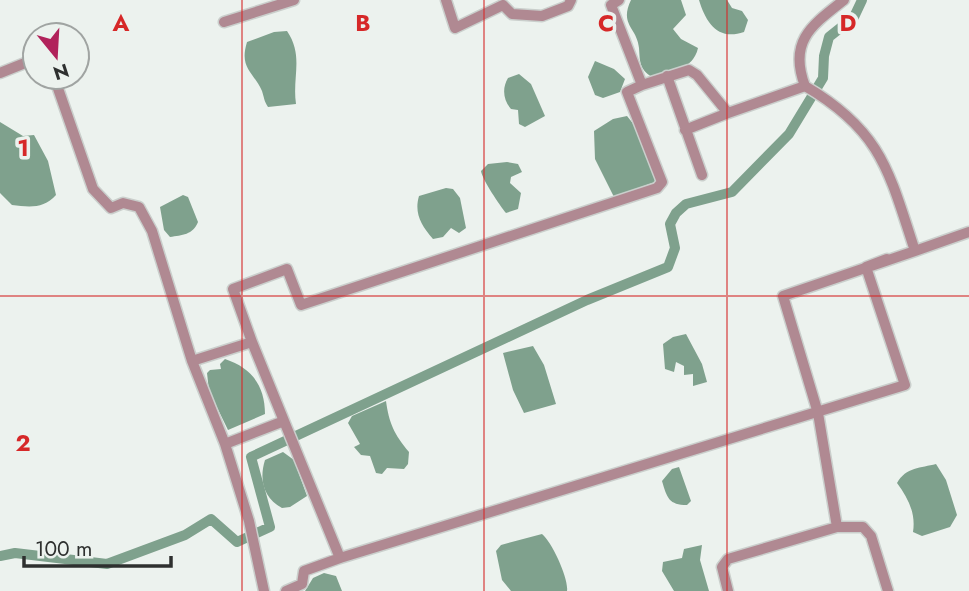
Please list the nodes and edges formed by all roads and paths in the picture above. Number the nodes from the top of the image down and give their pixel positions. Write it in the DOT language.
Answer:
graph roads {
  1 [pos="294,0"];
  2 [pos="446,0"];
  3 [pos="571,0"];
  4 [pos="619,0"];
  5 [pos="845,0"];
  6 [pos="224,22"];
  7 [pos="21,65"];
  8 [pos="0,73"];
  9 [pos="667,76"];
  10 [pos="642,85"];
  11 [pos="805,86"];
  12 [pos="59,91"];
  13 [pos="728,113"];
  14 [pos="685,130"];
  15 [pos="702,176"];
  16 [pos="969,232"];
  17 [pos="915,251"];
  18 [pos="887,259"];
  19 [pos="866,267"];
  20 [pos="252,342"];
  21 [pos="192,361"];
  22 [pos="818,413"];
  23 [pos="284,421"];
  24 [pos="225,444"];
  25 [pos="837,527"];
  26 [pos="340,558"];
  27 [pos="264,591"];
  28 [pos="286,591"];
  29 [pos="728,591"];
  30 [pos="888,591"];
  1 -- 6 [label="street"];
  2 -- 3 [label="street"];
  4 -- 10 [label="street"];
  5 -- 11 [label="street"];
  7 -- 8 [label="street"];
  9 -- 10 [label="street"];
  9 -- 13 [label="street"];
  9 -- 14 [label="street"];
  10 -- 20 [label="street"];
  11 -- 13 [label="street"];
  11 -- 17 [label="street"];
  12 -- 21 [label="street"];
  13 -- 14 [label="street"];
  14 -- 15 [label="street"];
  16 -- 17 [label="street"];
  17 -- 19 [label="street"];
  18 -- 19 [label="street"];
  19 -- 22 [label="street"];
  19 -- 22 [label="street"];
  20 -- 21 [label="street"];
  20 -- 23 [label="street"];
  21 -- 24 [label="street"];
  22 -- 25 [label="street"];
  22 -- 26 [label="street"];
  23 -- 24 [label="street"];
  23 -- 26 [label="street"];
  24 -- 27 [label="street"];
  25 -- 29 [label="street"];
  25 -- 30 [label="street"];
  26 -- 28 [label="street"];
}
